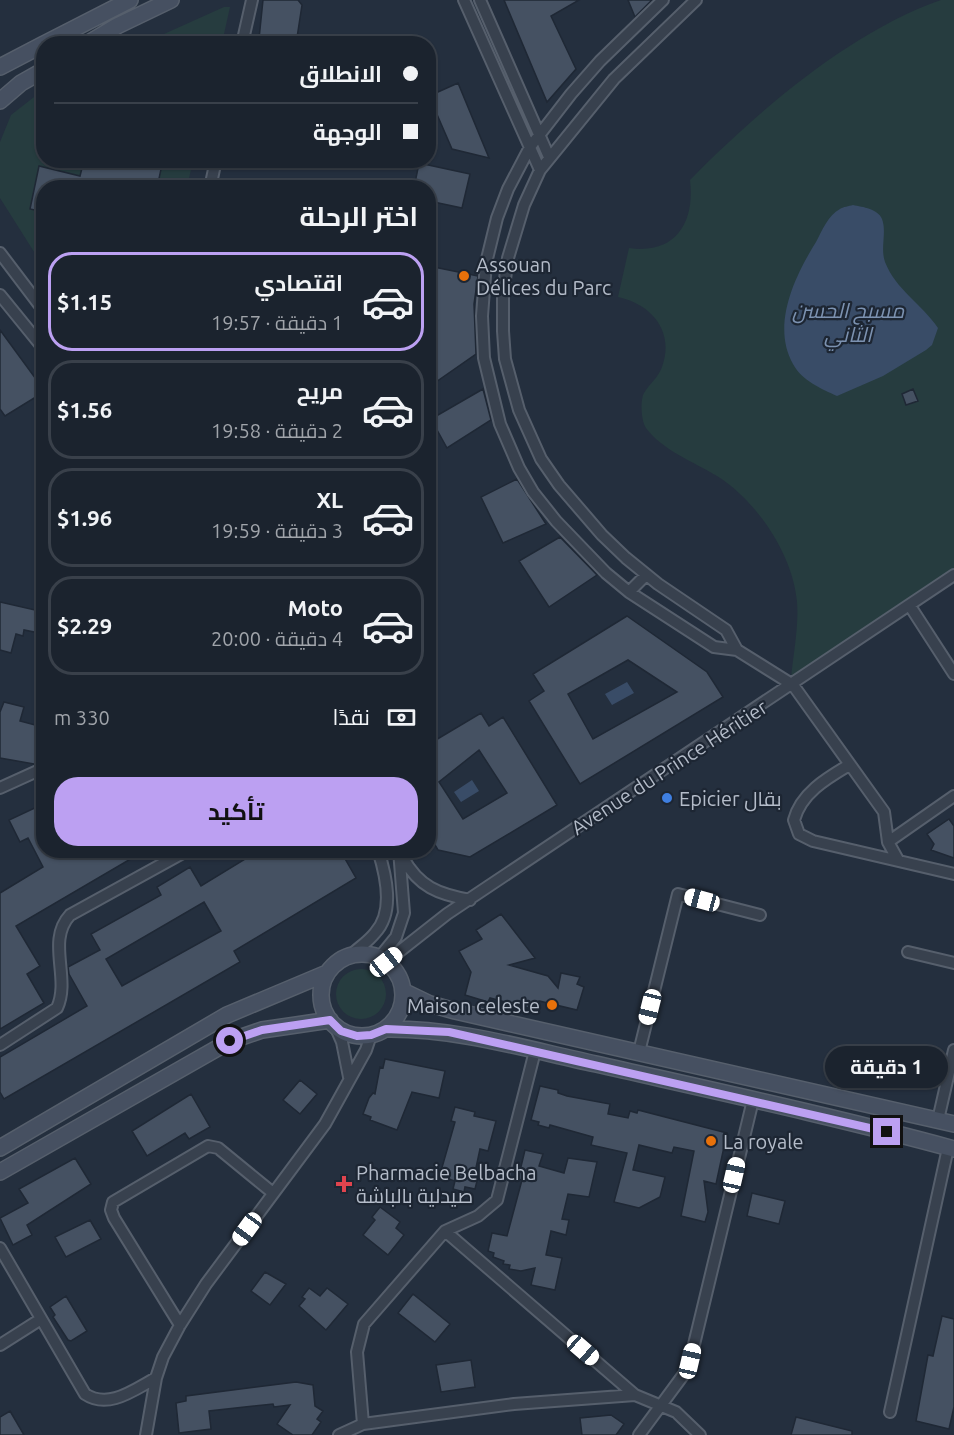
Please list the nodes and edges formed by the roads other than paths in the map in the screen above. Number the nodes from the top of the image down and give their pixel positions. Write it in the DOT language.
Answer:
graph roads {
  1 [pos="129,0"];
  2 [pos="171,0"];
  3 [pos="252,0"];
  4 [pos="464,0"];
  5 [pos="480,0"];
  6 [pos="663,0"];
  7 [pos="696,0"];
  8 [pos="59,36"];
  9 [pos="102,36"];
  10 [pos="244,36"];
  11 [pos="36,48"];
  12 [pos="0,67"];
  13 [pos="36,75"];
  14 [pos="0,101"];
  15 [pos="540,135"];
  16 [pos="530,147"];
  17 [pos="549,157"];
  18 [pos="540,170"];
  19 [pos="0,253"];
  20 [pos="0,296"];
  21 [pos="36,300"];
  22 [pos="36,339"];
  23 [pos="646,575"];
  24 [pos="954,575"];
  25 [pos="629,592"];
  26 [pos="910,606"];
  27 [pos="737,650"];
  28 [pos="954,674"];
  29 [pos="793,685"];
  30 [pos="849,765"];
  31 [pos="36,772"];
  32 [pos="0,788"];
  33 [pos="954,796"];
  34 [pos="888,842"];
  35 [pos="173,858"];
  36 [pos="380,858"];
  37 [pos="400,858"];
  38 [pos="403,858"];
  39 [pos="897,860"];
  40 [pos="954,874"];
  41 [pos="470,900"];
  42 [pos="760,915"];
  43 [pos="908,952"];
  44 [pos="350,956"];
  45 [pos="383,960"];
  46 [pos="954,963"];
  47 [pos="327,973"];
  48 [pos="403,991"];
  49 [pos="332,1023"];
  50 [pos="378,1032"];
  51 [pos="0,1045"];
  52 [pos="954,1050"];
  53 [pos="535,1051"];
  54 [pos="639,1052"];
  55 [pos="349,1077"];
  56 [pos="753,1100"];
  57 [pos="938,1120"];
  58 [pos="954,1124"];
  59 [pos="0,1148"];
  60 [pos="951,1148"];
  61 [pos="3,1164"];
  62 [pos="273,1193"];
  63 [pos="445,1231"];
  64 [pos="0,1248"];
  65 [pos="41,1319"];
  66 [pos="180,1325"];
  67 [pos="0,1345"];
  68 [pos="156,1378"];
  69 [pos="635,1395"];
  70 [pos="661,1404"];
  71 [pos="890,1412"];
  72 [pos="363,1424"];
  73 [pos="146,1435"];
  74 [pos="339,1435"];
  75 [pos="639,1435"];
  76 [pos="700,1435"];
  1 -- 8 [label="main road"];
  2 -- 9 [label="main road"];
  3 -- 10 [label="street"];
  4 -- 16 [label="street"];
  5 -- 15 [label="street"];
  6 -- 15 [label="street"];
  7 -- 17 [label="street"];
  11 -- 12 [label="main road"];
  13 -- 14 [label="main road"];
  15 -- 16 [label="street"];
  15 -- 17 [label="street"];
  16 -- 18 [label="street"];
  16 -- 25 [label="street"];
  17 -- 18 [label="street"];
  18 -- 23 [label="street"];
  19 -- 21 [label="street"];
  20 -- 22 [label="street"];
  23 -- 25 [label="street"];
  23 -- 27 [label="street"];
  24 -- 26 [label="street, Avenue du Prince Héritier"];
  25 -- 27 [label="street"];
  26 -- 28 [label="street"];
  26 -- 29 [label="street, Avenue du Prince Héritier"];
  27 -- 29 [label="street"];
  29 -- 30 [label="street"];
  29 -- 41 [label="street, Avenue du Prince Héritier"];
  30 -- 34 [label="street"];
  30 -- 39 [label="street"];
  31 -- 32 [label="street"];
  33 -- 34 [label="street"];
  34 -- 39 [label="street"];
  35 -- 51 [label="street"];
  36 -- 44 [label="street"];
  37 -- 45 [label="street"];
  38 -- 41 [label="street"];
  39 -- 40 [label="street"];
  41 -- 45 [label="street, Avenue du Prince Héritier"];
  42 -- 54 [label="street"];
  43 -- 46 [label="street"];
  44 -- 45 [label="main road"];
  44 -- 47 [label="main road"];
  45 -- 48 [label="main road"];
  47 -- 49 [label="main road"];
  47 -- 59 [label="main road"];
  48 -- 50 [label="main road"];
  48 -- 54 [label="main road"];
  49 -- 50 [label="main road"];
  49 -- 55 [label="street"];
  49 -- 61 [label="main road"];
  50 -- 53 [label="main road"];
  50 -- 55 [label="street"];
  52 -- 57 [label="street"];
  53 -- 56 [label="main road"];
  53 -- 63 [label="street"];
  54 -- 57 [label="main road"];
  55 -- 62 [label="street"];
  56 -- 60 [label="main road"];
  56 -- 70 [label="street"];
  57 -- 58 [label="main road"];
  60 -- 71 [label="street"];
  62 -- 66 [label="street"];
  62 -- 66 [label="street"];
  63 -- 69 [label="street"];
  63 -- 72 [label="street"];
  64 -- 65 [label="street"];
  65 -- 67 [label="street"];
  65 -- 68 [label="street"];
  66 -- 68 [label="street"];
  68 -- 73 [label="street"];
  69 -- 70 [label="street"];
  69 -- 72 [label="street"];
  70 -- 75 [label="street"];
  70 -- 76 [label="street"];
  72 -- 74 [label="street"];
}
